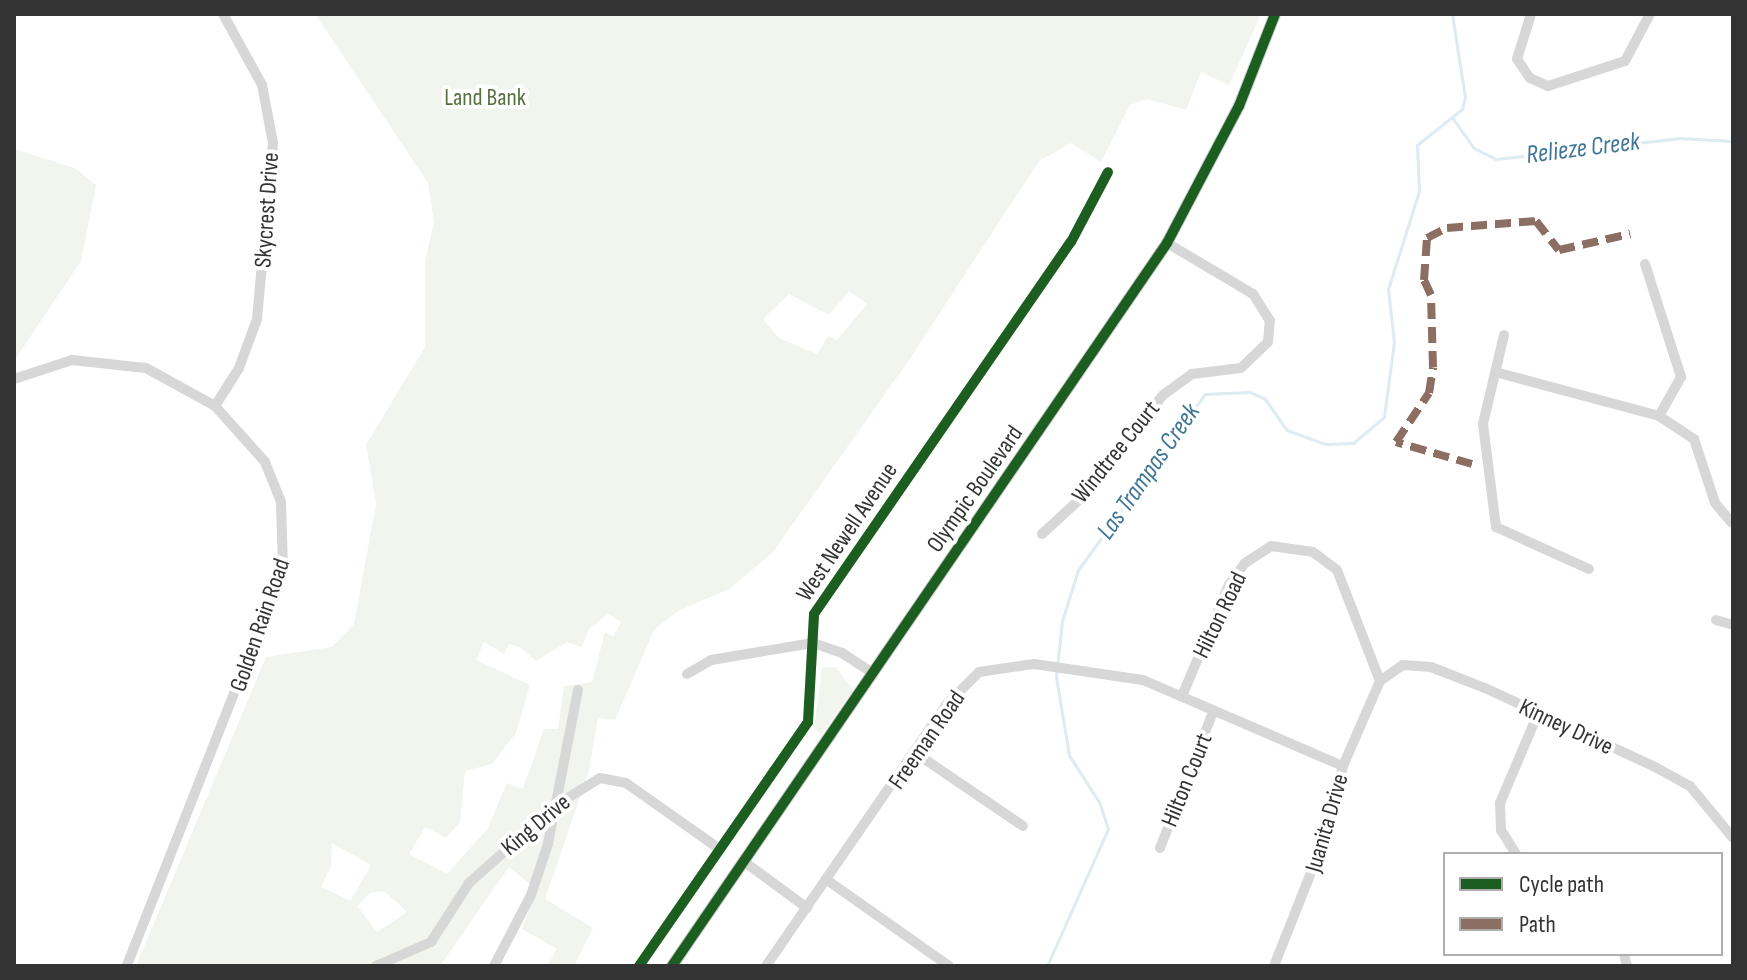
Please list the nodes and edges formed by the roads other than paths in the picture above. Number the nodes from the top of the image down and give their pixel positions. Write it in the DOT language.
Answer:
graph roads {
  1 [pos="223,14"];
  2 [pos="1275,14"];
  3 [pos="1531,14"];
  4 [pos="1650,14"];
  5 [pos="1108,172"];
  6 [pos="1167,243"];
  7 [pos="1645,264"];
  8 [pos="1504,335"];
  9 [pos="1499,373"];
  10 [pos="14,379"];
  11 [pos="215,406"];
  12 [pos="1659,416"];
  13 [pos="1731,522"];
  14 [pos="1042,534"];
  15 [pos="1589,569"];
  16 [pos="1716,620"];
  17 [pos="1733,625"];
  18 [pos="813,643"];
  19 [pos="687,674"];
  20 [pos="874,674"];
  21 [pos="1380,681"];
  22 [pos="578,690"];
  23 [pos="1182,696"];
  24 [pos="1213,712"];
  25 [pos="1537,716"];
  26 [pos="917,754"];
  27 [pos="1343,766"];
  28 [pos="558,804"];
  29 [pos="1023,826"];
  30 [pos="1733,838"];
  31 [pos="718,848"];
  32 [pos="1160,848"];
  33 [pos="1515,852"];
  34 [pos="746,863"];
  35 [pos="827,880"];
  36 [pos="807,908"];
  37 [pos="127,966"];
  38 [pos="376,966"];
  39 [pos="494,966"];
  40 [pos="639,966"];
  41 [pos="672,966"];
  42 [pos="766,966"];
  43 [pos="949,966"];
  44 [pos="1274,966"];
  1 -- 11 [label="street, Skycrest Drive"];
  2 -- 6 [label="main road, Olympic Boulevard"];
  3 -- 4 [label="street"];
  5 -- 18 [label="street, West Newell Avenue"];
  6 -- 14 [label="street, Windtree Court"];
  6 -- 20 [label="main road, Olympic Boulevard"];
  7 -- 12 [label="street"];
  8 -- 9 [label="street"];
  9 -- 12 [label="street"];
  9 -- 15 [label="street"];
  10 -- 11 [label="street, Golden Rain Road"];
  11 -- 37 [label="street, Golden Rain Road"];
  12 -- 13 [label="street"];
  16 -- 17 [label="street"];
  18 -- 19 [label="street"];
  18 -- 20 [label="street"];
  18 -- 31 [label="street, West Newell Avenue"];
  20 -- 34 [label="main road, Olympic Boulevard"];
  21 -- 23 [label="street, Hilton Road"];
  21 -- 25 [label="street, Kinney Drive"];
  21 -- 27 [label="street, Juanita Drive"];
  22 -- 28 [label="street"];
  23 -- 24 [label="street, Freeman Road"];
  23 -- 26 [label="street, Freeman Road"];
  24 -- 27 [label="street, Freeman Road"];
  24 -- 32 [label="street, Hilton Court"];
  25 -- 30 [label="street, Kinney Drive"];
  25 -- 33 [label="street"];
  26 -- 29 [label="street"];
  26 -- 35 [label="street, Freeman Road"];
  27 -- 44 [label="street, Juanita Drive"];
  28 -- 31 [label="street, King Drive"];
  28 -- 38 [label="street, King Drive"];
  28 -- 39 [label="street"];
  31 -- 40 [label="street, West Newell Avenue"];
  34 -- 36 [label="street"];
  34 -- 41 [label="main road, Olympic Boulevard"];
  35 -- 36 [label="street, Freeman Road"];
  35 -- 43 [label="street"];
  36 -- 42 [label="street, Freeman Road"];
}
